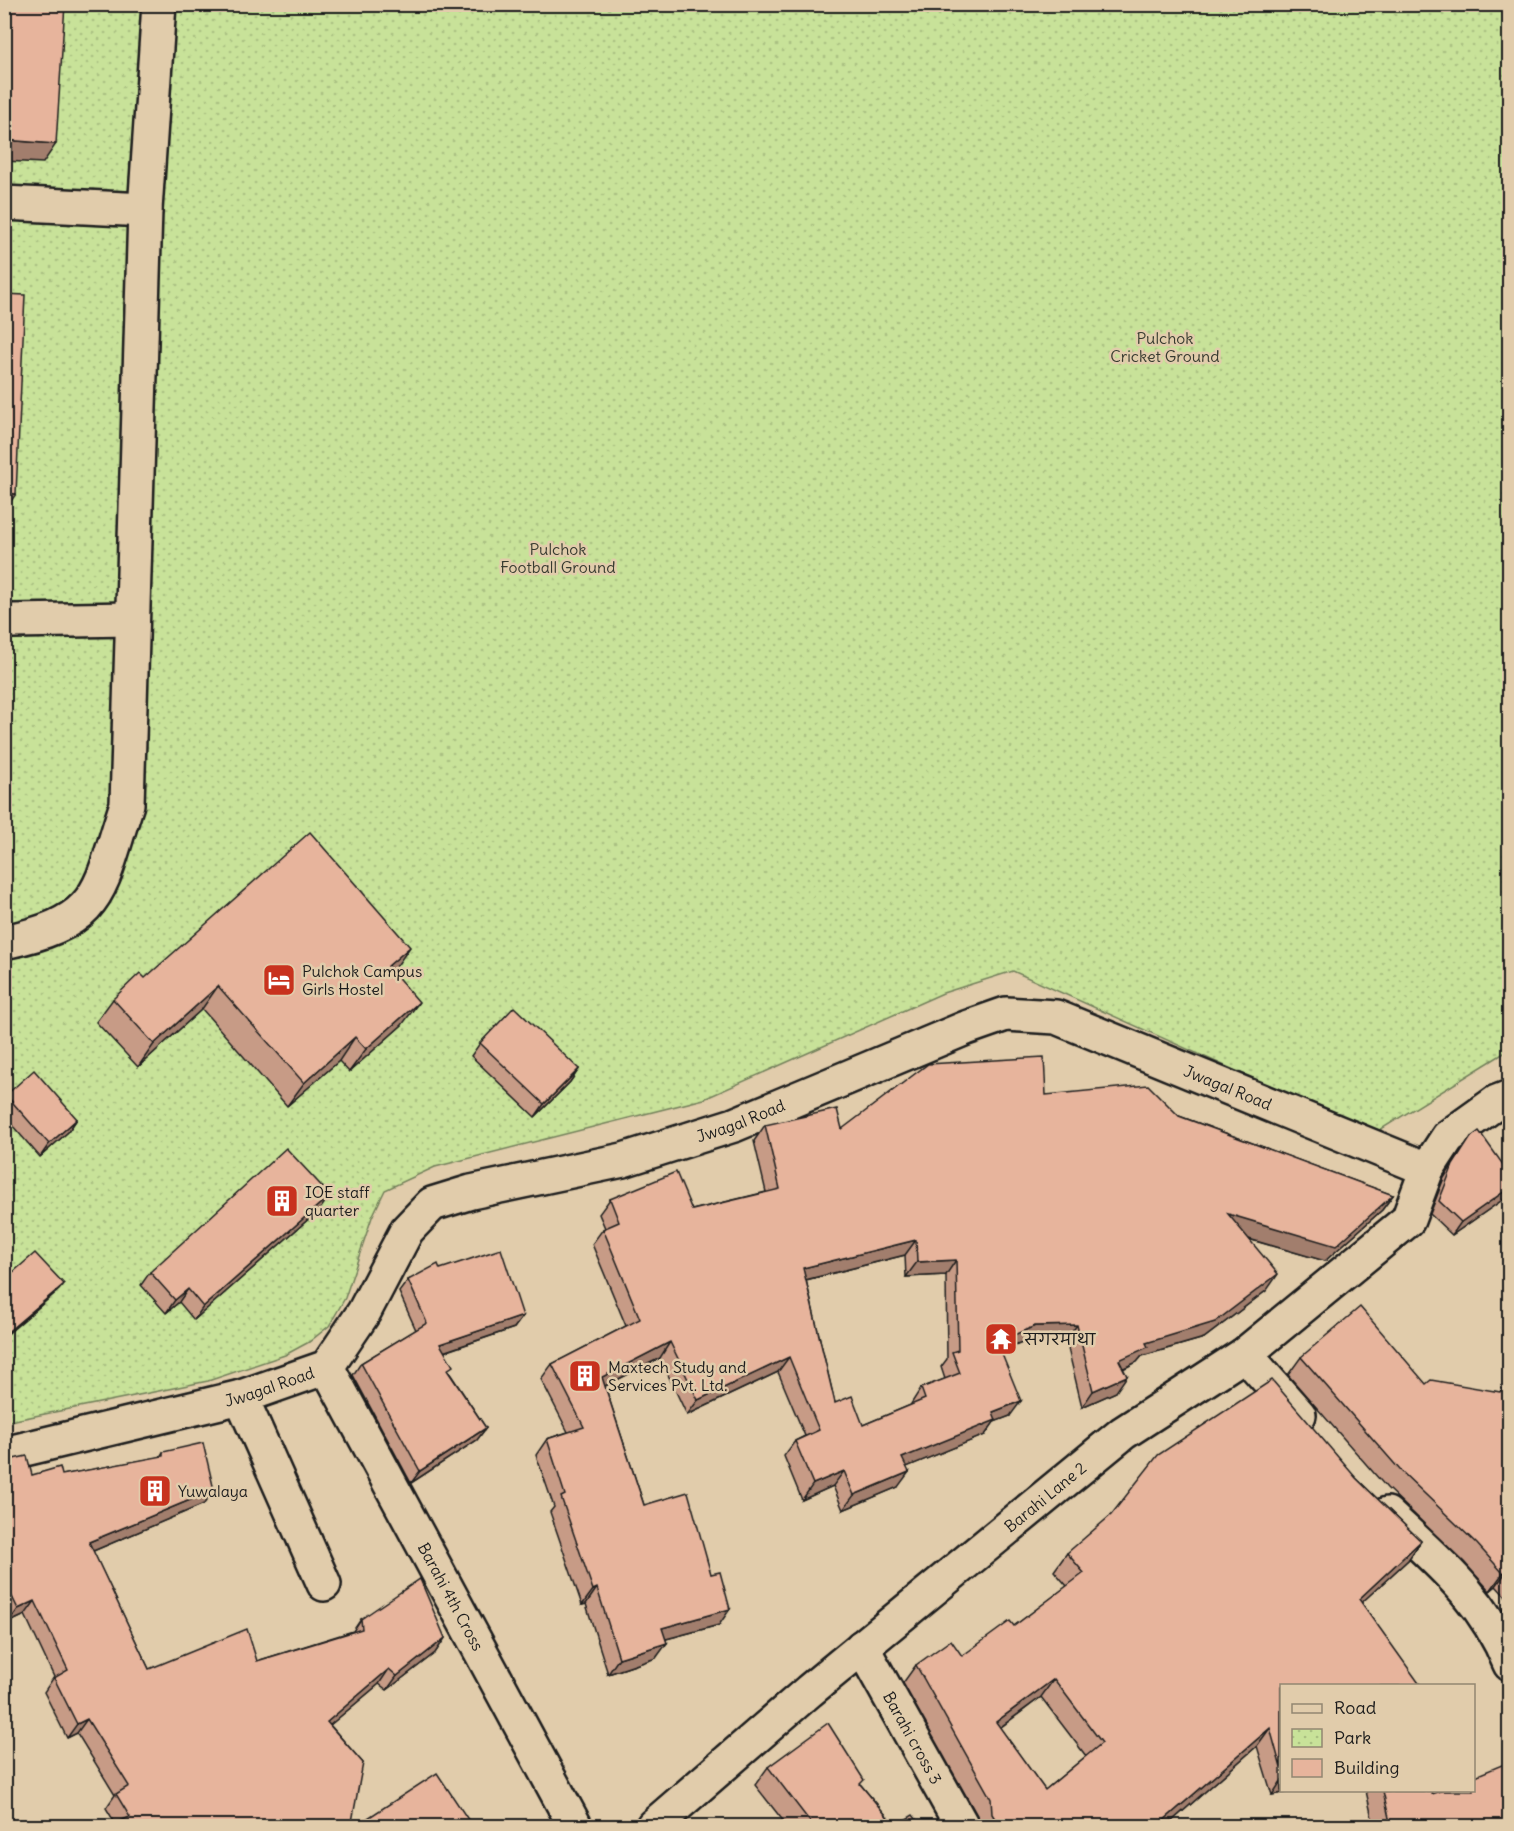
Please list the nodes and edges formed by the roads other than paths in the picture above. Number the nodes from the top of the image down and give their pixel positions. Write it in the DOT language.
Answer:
graph roads {
  1 [pos="159,4"];
  2 [pos="4,204"];
  3 [pos="145,210"];
  4 [pos="131,619"];
  5 [pos="13,621"];
  6 [pos="4,942"];
  7 [pos="1505,1108"];
  8 [pos="1427,1169"];
  9 [pos="1245,1353"];
  10 [pos="327,1366"];
  11 [pos="241,1397"];
  12 [pos="1321,1440"];
  13 [pos="4,1454"];
  14 [pos="1366,1492"];
  15 [pos="324,1584"];
  16 [pos="862,1647"];
  17 [pos="1509,1664"];
  18 [pos="574,1827"];
  19 [pos="653,1827"];
  20 [pos="962,1827"];
  1 -- 3 [label="street"];
  2 -- 3 [label="street"];
  3 -- 4 [label="street"];
  4 -- 5 [label="street"];
  4 -- 6 [label="street"];
  7 -- 8 [label="street"];
  8 -- 9 [label="street, Barahi Lane 2"];
  8 -- 10 [label="street, Jwagal Road"];
  9 -- 12 [label="street"];
  9 -- 16 [label="street, Barahi Lane 2"];
  10 -- 11 [label="street, Jwagal Road"];
  10 -- 18 [label="street, Barahi 4th Cross"];
  11 -- 13 [label="street, Jwagal Road"];
  11 -- 15 [label="street"];
  14 -- 17 [label="street"];
  16 -- 19 [label="street, Barahi Lane 2"];
  16 -- 20 [label="street, Barahi cross 3"];
}
